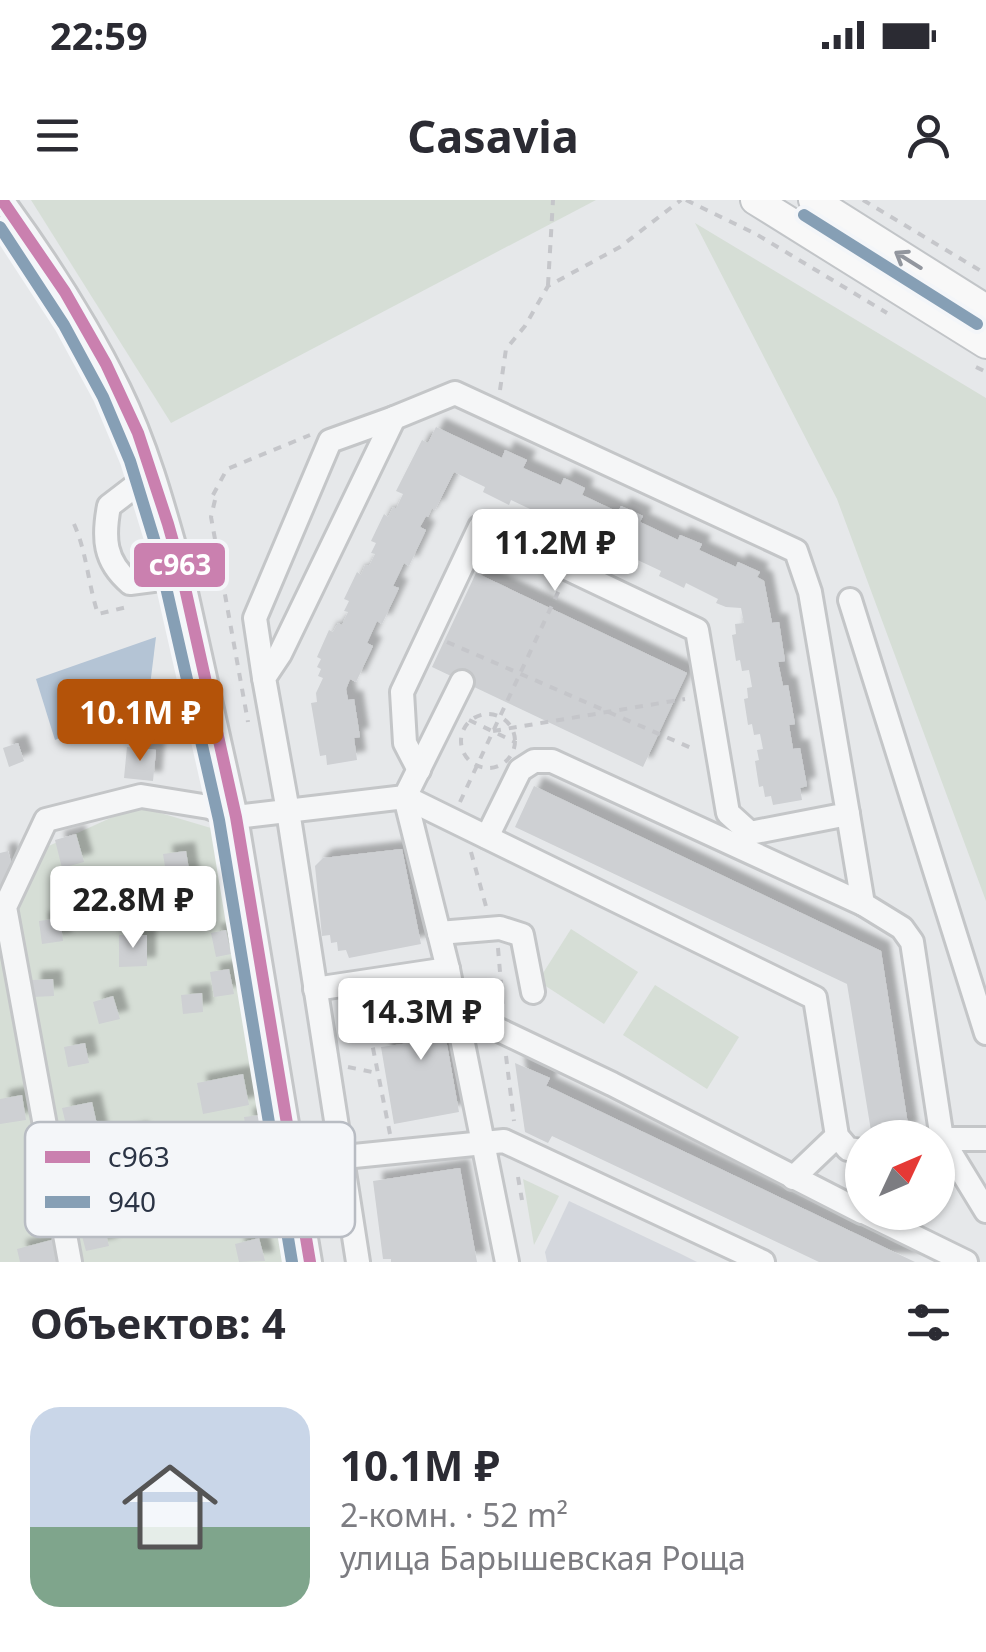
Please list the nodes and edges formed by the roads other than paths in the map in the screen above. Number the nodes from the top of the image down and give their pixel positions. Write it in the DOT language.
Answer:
graph roads {
  1 [pos="2,200"];
  2 [pos="755,200"];
  3 [pos="813,200"];
  4 [pos="986,309"];
  5 [pos="978,353"];
  6 [pos="394,418"];
  7 [pos="152,473"];
  8 [pos="181,570"];
  9 [pos="850,600"];
  10 [pos="264,678"];
  11 [pos="462,682"];
  12 [pos="419,770"];
  13 [pos="406,797"];
  14 [pos="288,810"];
  15 [pos="848,814"];
  16 [pos="236,817"];
  17 [pos="487,837"];
  18 [pos="862,904"];
  19 [pos="439,933"];
  20 [pos="448,969"];
  21 [pos="315,989"];
  22 [pos="533,992"];
  23 [pos="455,1009"];
  24 [pos="986,1033"];
  25 [pos="937,1120"];
  26 [pos="44,1122"];
  27 [pos="287,1122"];
  28 [pos="337,1122"];
  29 [pos="837,1136"];
  30 [pos="955,1140"];
  31 [pos="986,1140"];
  32 [pos="485,1143"];
  33 [pos="845,1145"];
  34 [pos="355,1155"];
  35 [pos="955,1163"];
  36 [pos="793,1178"];
  37 [pos="845,1203"];
  38 [pos="986,1210"];
  39 [pos="900,1230"];
  40 [pos="65,1237"];
  41 [pos="306,1237"];
  42 [pos="354,1237"];
  43 [pos="70,1262"];
  44 [pos="310,1262"];
  45 [pos="358,1262"];
  46 [pos="507,1262"];
  47 [pos="763,1262"];
  48 [pos="966,1262"];
  1 -- 7 [label="street"];
  2 -- 5 [label="main road"];
  4 -- 3 [label="main road, one-way"];
  6 -- 10 [label="street"];
  6 -- 10 [label="street"];
  6 -- 15 [label="street"];
  7 -- 8 [label="street"];
  7 -- 8 [label="street"];
  8 -- 16 [label="street"];
  9 -- 24 [label="street"];
  10 -- 14 [label="street"];
  11 -- 12 [label="street"];
  12 -- 13 [label="street"];
  12 -- 15 [label="street"];
  13 -- 14 [label="street"];
  13 -- 17 [label="street"];
  13 -- 19 [label="street"];
  14 -- 16 [label="street"];
  14 -- 21 [label="street"];
  15 -- 18 [label="street"];
  16 -- 26 [label="street"];
  16 -- 27 [label="street"];
  17 -- 18 [label="street"];
  17 -- 29 [label="street"];
  18 -- 25 [label="street"];
  19 -- 20 [label="street"];
  19 -- 22 [label="street"];
  20 -- 21 [label="street"];
  20 -- 23 [label="street"];
  21 -- 28 [label="street"];
  23 -- 32 [label="street"];
  23 -- 36 [label="street"];
  29 -- 33 [label="street"];
  29 -- 36 [label="street"];
  30 -- 31 [label="street"];
  32 -- 34 [label="street"];
  32 -- 46 [label="street"];
  32 -- 47 [label="street"];
  35 -- 38 [label="street"];
  36 -- 37 [label="street"];
  39 -- 48 [label="street"];
  40 -- 43 [label="street"];
  41 -- 44 [label="street"];
  42 -- 45 [label="street"];
}
